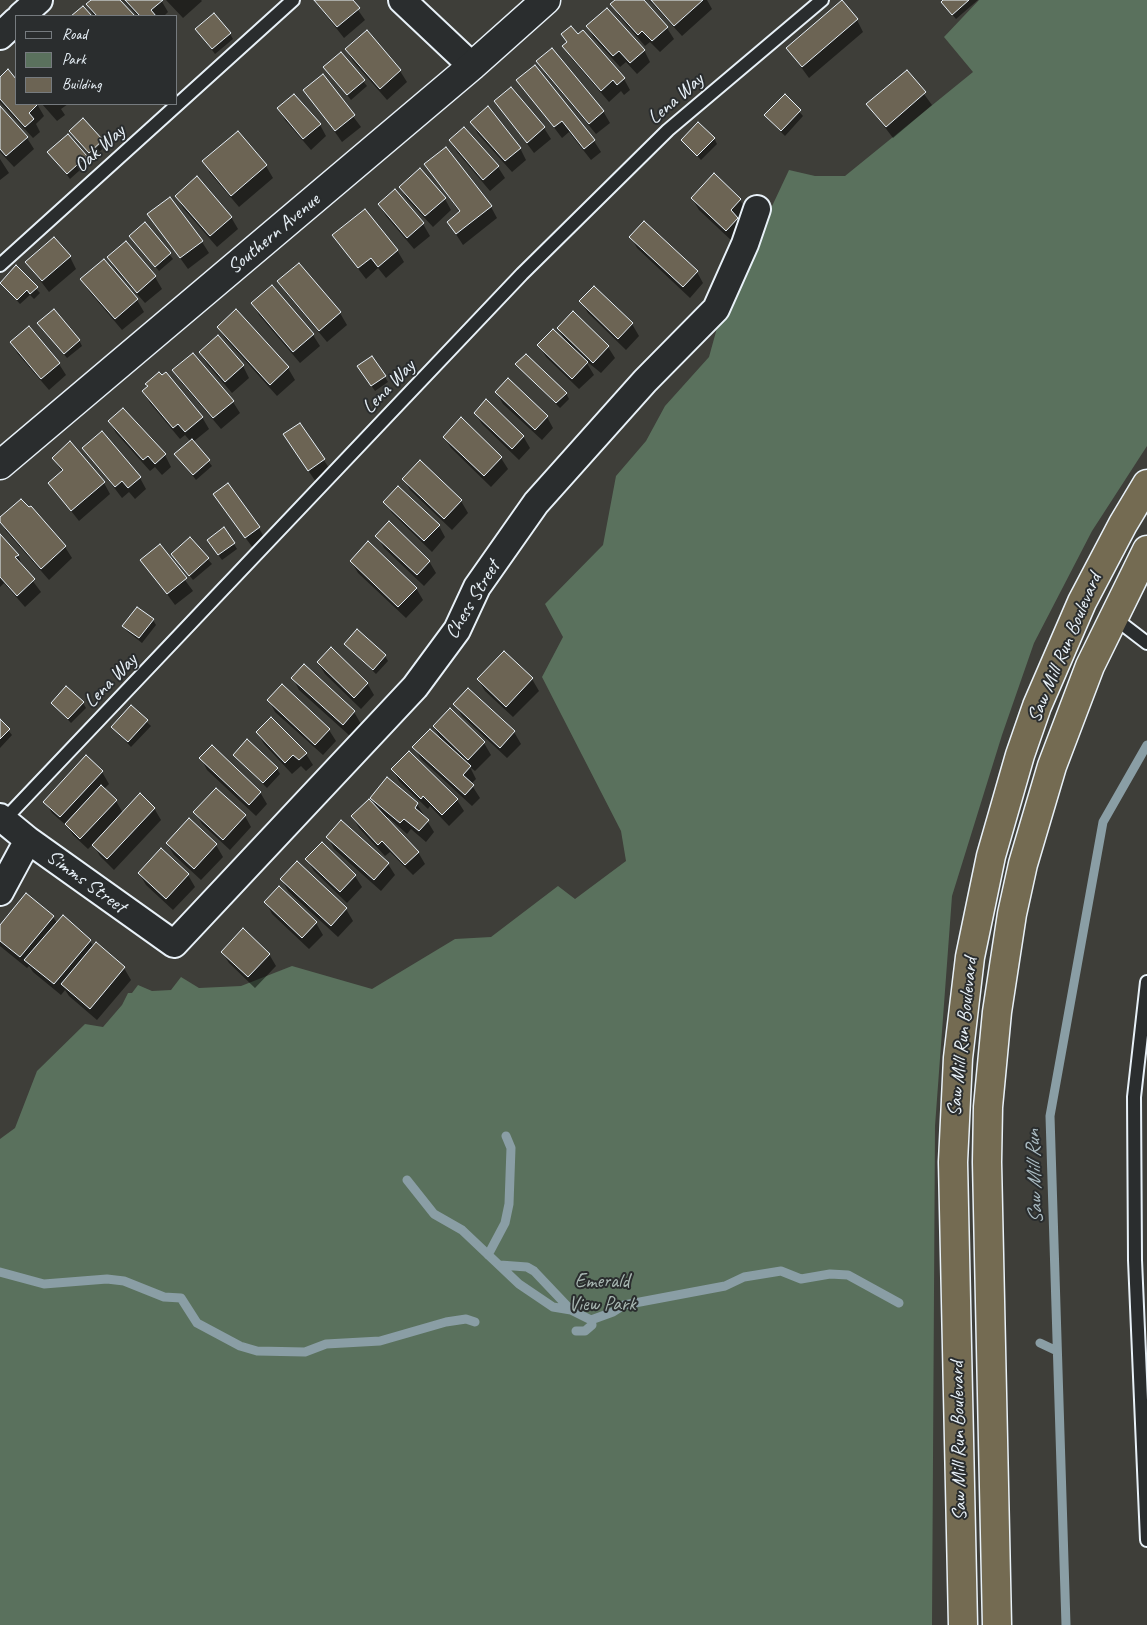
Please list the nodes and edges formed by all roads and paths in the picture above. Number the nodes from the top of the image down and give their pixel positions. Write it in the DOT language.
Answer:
graph roads {
  1 [pos="39,0"];
  2 [pos="293,0"];
  3 [pos="402,0"];
  4 [pos="546,0"];
  5 [pos="822,0"];
  6 [pos="22,15"];
  7 [pos="15,22"];
  8 [pos="0,36"];
  9 [pos="472,66"];
  10 [pos="178,104"];
  11 [pos="177,105"];
  12 [pos="757,210"];
  13 [pos="0,265"];
  14 [pos="1,462"];
  15 [pos="1147,484"];
  16 [pos="1147,550"];
  17 [pos="1113,616"];
  18 [pos="1147,643"];
  19 [pos="2,819"];
  20 [pos="28,840"];
  21 [pos="0,892"];
  22 [pos="174,944"];
  23 [pos="1147,982"];
  24 [pos="1147,1540"];
  25 [pos="963,1625"];
  26 [pos="997,1625"];
  1 -- 6 [label="street"];
  2 -- 10 [label="lane, Oak Way"];
  3 -- 9 [label="street"];
  4 -- 9 [label="street, Southern Avenue"];
  5 -- 19 [label="lane, Lena Way"];
  7 -- 8 [label="street"];
  9 -- 14 [label="street, Southern Avenue"];
  11 -- 13 [label="lane, Oak Way"];
  12 -- 22 [label="street, Chess Street"];
  15 -- 25 [label="highway, Saw Mill Run Boulevard"];
  16 -- 17 [label="highway, Saw Mill Run Boulevard"];
  17 -- 18 [label="lane"];
  17 -- 26 [label="highway, Saw Mill Run Boulevard"];
  19 -- 20 [label="street, Simms Street"];
  20 -- 21 [label="street"];
  20 -- 22 [label="street, Simms Street"];
  23 -- 24 [label="lane"];
}
